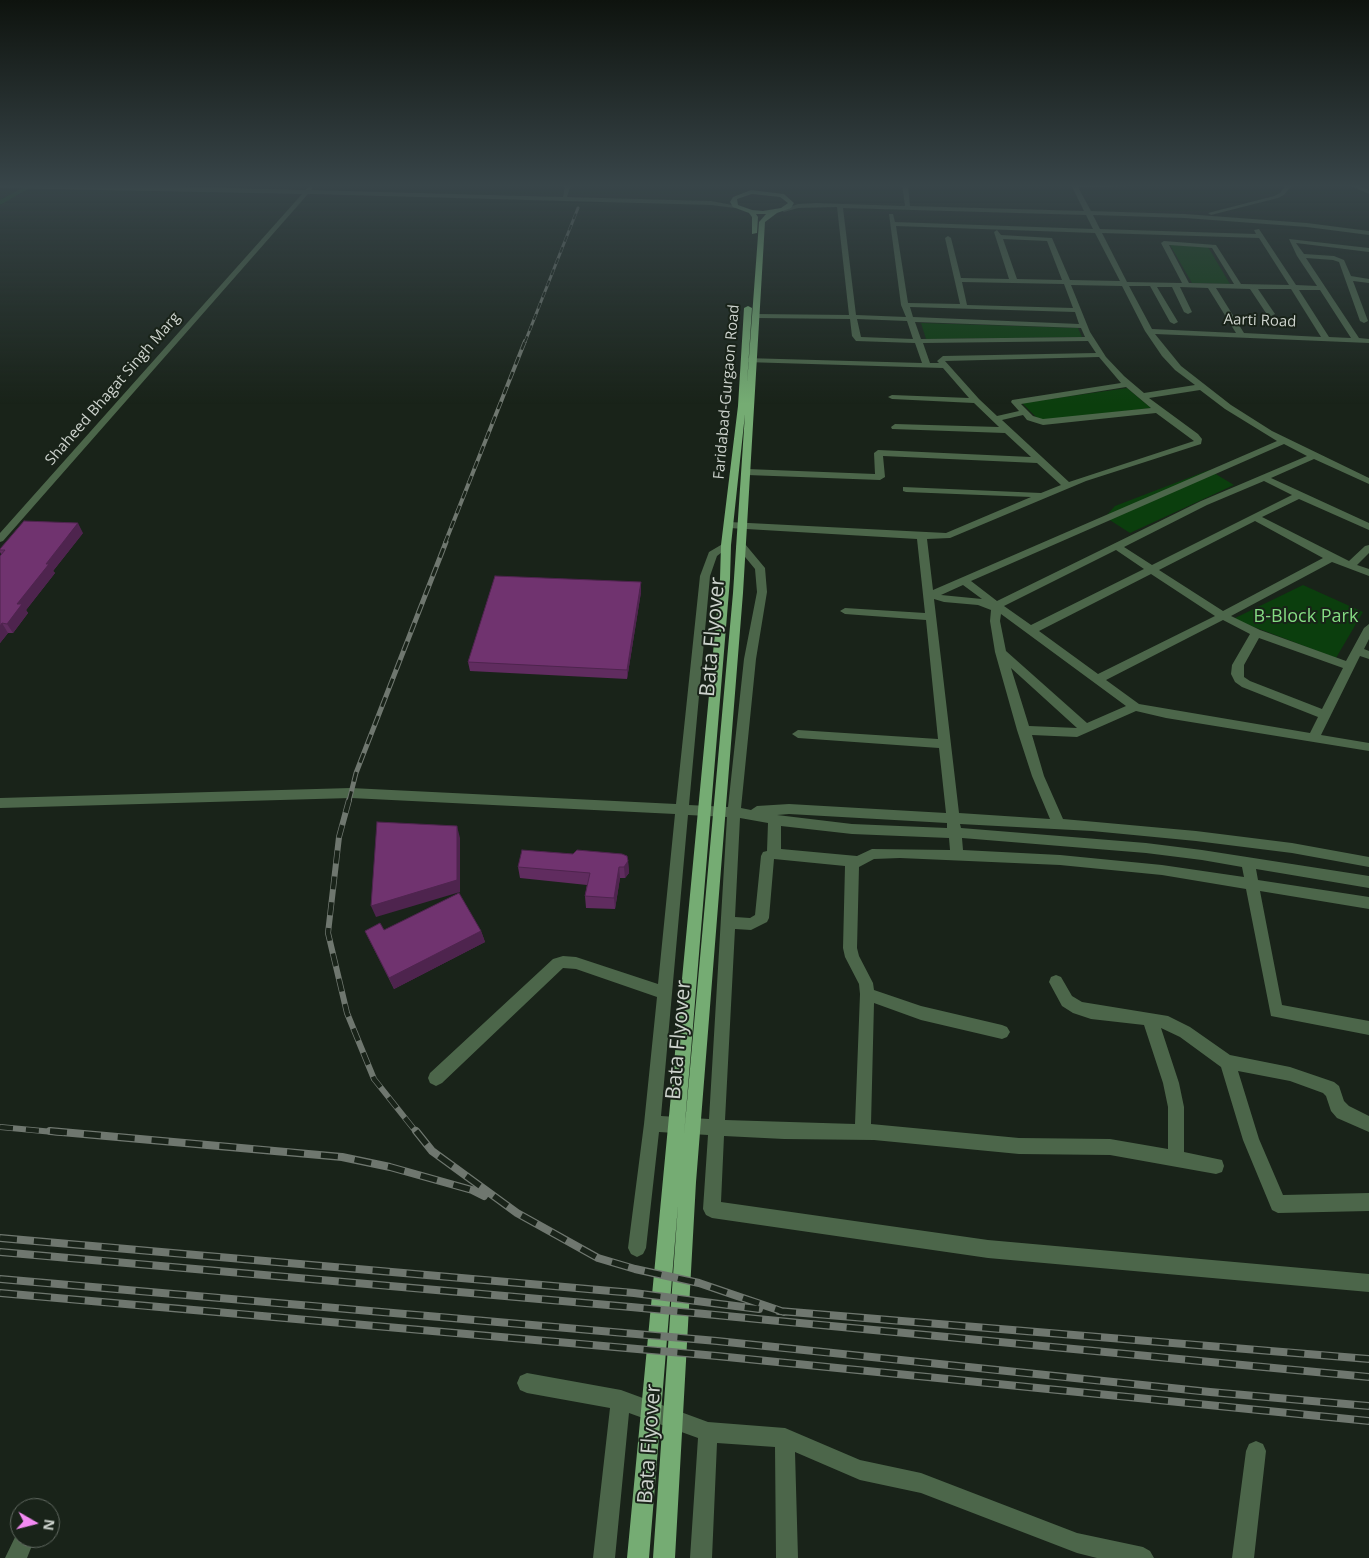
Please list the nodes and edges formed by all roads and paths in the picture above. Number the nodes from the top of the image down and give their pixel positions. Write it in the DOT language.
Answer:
graph roads {
  1 [pos="249,258"];
  2 [pos="752,258"];
  3 [pos="760,258"];
  4 [pos="846,258"];
  5 [pos="897,258"];
  6 [pos="953,258"];
  7 [pos="1006,258"];
  8 [pos="1057,258"];
  9 [pos="1112,258"];
  10 [pos="1172,258"];
  11 [pos="1223,258"];
  12 [pos="1275,258"];
  13 [pos="1301,258"];
  14 [pos="1323,258"];
  15 [pos="1349,278"];
  16 [pos="958,280"];
  17 [pos="1369,281"];
  18 [pos="1014,282"];
  19 [pos="1067,283"];
  20 [pos="1125,284"];
  21 [pos="1153,285"];
  22 [pos="1175,285"];
  23 [pos="1187,285"];
  24 [pos="1211,286"];
  25 [pos="1240,287"];
  26 [pos="1253,287"];
  27 [pos="1294,288"];
  28 [pos="1322,288"];
  29 [pos="904,305"];
  30 [pos="964,306"];
  31 [pos="1077,310"];
  32 [pos="1188,312"];
  33 [pos="1271,314"];
  34 [pos="756,316"];
  35 [pos="853,317"];
  36 [pos="1341,318"];
  37 [pos="910,320"];
  38 [pos="1366,321"];
  39 [pos="1174,322"];
  40 [pos="1084,326"];
  41 [pos="1149,331"];
  42 [pos="1240,335"];
  43 [pos="1326,338"];
  44 [pos="1091,339"];
  45 [pos="1356,340"];
  46 [pos="918,341"];
  47 [pos="1369,341"];
  48 [pos="1101,355"];
  49 [pos="745,360"];
  50 [pos="754,360"];
  51 [pos="927,365"];
  52 [pos="945,366"];
  53 [pos="1128,384"];
  54 [pos="1202,387"];
  55 [pos="1143,396"];
  56 [pos="892,397"];
  57 [pos="976,401"];
  58 [pos="1158,410"];
  59 [pos="1025,412"];
  60 [pos="995,419"];
  61 [pos="895,427"];
  62 [pos="1008,430"];
  63 [pos="1284,441"];
  64 [pos="1314,456"];
  65 [pos="1040,460"];
  66 [pos="746,472"];
  67 [pos="1263,477"];
  68 [pos="1369,481"];
  69 [pos="1068,486"];
  70 [pos="906,490"];
  71 [pos="1299,495"];
  72 [pos="1043,496"];
  73 [pos="1254,518"];
  74 [pos="728,525"];
  75 [pos="742,526"];
  76 [pos="1369,527"];
  77 [pos="922,536"];
  78 [pos="0,538"];
  79 [pos="726,545"];
  80 [pos="741,546"];
  81 [pos="1116,546"];
  82 [pos="1369,548"];
  83 [pos="1331,558"];
  84 [pos="1350,566"];
  85 [pos="1152,569"];
  86 [pos="1369,573"];
  87 [pos="964,581"];
  88 [pos="731,592"];
  89 [pos="930,596"];
  90 [pos="997,607"];
  91 [pos="845,610"];
  92 [pos="1224,616"];
  93 [pos="931,617"];
  94 [pos="1369,628"];
  95 [pos="1031,630"];
  96 [pos="1256,632"];
  97 [pos="1357,650"];
  98 [pos="1000,652"];
  99 [pos="1369,655"];
  100 [pos="1348,666"];
  101 [pos="1097,679"];
  102 [pos="1135,707"];
  103 [pos="1324,715"];
  104 [pos="1086,729"];
  105 [pos="1023,730"];
  106 [pos="798,734"];
  107 [pos="1313,738"];
  108 [pos="945,744"];
  109 [pos="1369,747"];
  110 [pos="0,803"];
  111 [pos="682,810"];
  112 [pos="734,812"];
  113 [pos="953,818"];
  114 [pos="774,819"];
  115 [pos="1059,824"];
  116 [pos="955,833"];
  117 [pos="774,854"];
  118 [pos="957,855"];
  119 [pos="852,862"];
  120 [pos="1369,862"];
  121 [pos="1248,863"];
  122 [pos="1369,882"];
  123 [pos="1253,884"];
  124 [pos="1369,903"];
  125 [pos="728,922"];
  126 [pos="1056,982"];
  127 [pos="665,993"];
  128 [pos="867,994"];
  129 [pos="1150,1019"];
  130 [pos="1369,1028"];
  131 [pos="1002,1032"];
  132 [pos="1228,1062"];
  133 [pos="436,1078"];
  134 [pos="652,1124"];
  135 [pos="1369,1124"];
  136 [pos="717,1128"];
  137 [pos="864,1132"];
  138 [pos="1176,1158"];
  139 [pos="1216,1166"];
  140 [pos="1369,1202"];
  141 [pos="637,1248"];
  142 [pos="1369,1283"];
  143 [pos="527,1383"];
  144 [pos="621,1400"];
  145 [pos="708,1432"];
  146 [pos="785,1438"];
  147 [pos="1256,1451"];
  148 [pos="604,1558"];
  149 [pos="638,1558"];
  150 [pos="664,1558"];
  151 [pos="701,1558"];
  152 [pos="787,1558"];
  153 [pos="1143,1558"];
  154 [pos="1243,1558"];
  1 -- 78 [label="street, Shaheed Bhagat Singh Marg"];
  2 -- 49 [label="main road, Faridabad-Gurgaon Road"];
  3 -- 34 [label="main road, Faridabad-Gurgaon Road"];
  4 -- 35 [label="street"];
  5 -- 29 [label="street"];
  6 -- 16 [label="street"];
  7 -- 18 [label="street"];
  8 -- 19 [label="street"];
  9 -- 20 [label="street"];
  10 -- 23 [label="street"];
  11 -- 25 [label="street"];
  12 -- 27 [label="street"];
  13 -- 28 [label="street"];
  14 -- 15 [label="street"];
  15 -- 17 [label="street"];
  15 -- 38 [label="street"];
  16 -- 18 [label="street"];
  16 -- 30 [label="street"];
  18 -- 19 [label="street"];
  19 -- 20 [label="street"];
  19 -- 31 [label="street"];
  20 -- 21 [label="street"];
  20 -- 41 [label="street"];
  21 -- 22 [label="street"];
  21 -- 39 [label="street"];
  22 -- 23 [label="street"];
  22 -- 32 [label="street"];
  23 -- 24 [label="street"];
  24 -- 25 [label="street"];
  24 -- 42 [label="street"];
  25 -- 26 [label="street"];
  26 -- 27 [label="street"];
  26 -- 33 [label="street"];
  27 -- 28 [label="street"];
  27 -- 43 [label="street"];
  28 -- 36 [label="street"];
  29 -- 30 [label="street"];
  29 -- 37 [label="street"];
  30 -- 31 [label="street"];
  31 -- 40 [label="street"];
  34 -- 35 [label="street"];
  34 -- 50 [label="main road, Faridabad-Gurgaon Road"];
  35 -- 37 [label="street"];
  35 -- 46 [label="street"];
  36 -- 38 [label="street"];
  36 -- 45 [label="street"];
  37 -- 40 [label="street"];
  37 -- 46 [label="street"];
  40 -- 44 [label="street"];
  41 -- 42 [label="street, Aarti Road"];
  41 -- 54 [label="street"];
  42 -- 43 [label="street, Aarti Road"];
  43 -- 45 [label="street, Aarti Road"];
  44 -- 46 [label="street"];
  44 -- 48 [label="street"];
  45 -- 47 [label="street, Aarti Road"];
  46 -- 51 [label="street"];
  48 -- 52 [label="street"];
  48 -- 53 [label="street"];
  49 -- 50 [label="street"];
  49 -- 74 [label="main road, Faridabad-Gurgaon Road"];
  50 -- 51 [label="street"];
  50 -- 66 [label="main road, Faridabad-Gurgaon Road"];
  51 -- 52 [label="street"];
  52 -- 57 [label="street"];
  53 -- 55 [label="street"];
  53 -- 59 [label="street"];
  54 -- 55 [label="street"];
  54 -- 63 [label="street"];
  55 -- 58 [label="street"];
  56 -- 57 [label="street"];
  57 -- 60 [label="street"];
  58 -- 59 [label="street"];
  58 -- 69 [label="street"];
  59 -- 60 [label="street"];
  60 -- 62 [label="street"];
  61 -- 62 [label="street"];
  62 -- 65 [label="street"];
  63 -- 64 [label="street"];
  63 -- 87 [label="street"];
  64 -- 67 [label="street"];
  64 -- 68 [label="street"];
  65 -- 66 [label="street"];
  65 -- 69 [label="street"];
  66 -- 75 [label="main road, Faridabad-Gurgaon Road"];
  67 -- 71 [label="street"];
  67 -- 81 [label="street"];
  69 -- 72 [label="street"];
  70 -- 72 [label="street"];
  71 -- 73 [label="street"];
  71 -- 76 [label="street"];
  72 -- 77 [label="street"];
  73 -- 83 [label="street"];
  73 -- 85 [label="street"];
  74 -- 75 [label="street"];
  74 -- 79 [label="main road, Faridabad-Gurgaon Road"];
  75 -- 77 [label="street"];
  75 -- 80 [label="main road, Bata Flyover"];
  77 -- 89 [label="street"];
  79 -- 88 [label="main road, Bata Flyover"];
  79 -- 111 [label="street"];
  80 -- 88 [label="main road, Bata Flyover"];
  80 -- 112 [label="street"];
  81 -- 85 [label="street"];
  81 -- 90 [label="street"];
  82 -- 84 [label="street"];
  83 -- 84 [label="street"];
  83 -- 92 [label="street"];
  84 -- 86 [label="street"];
  85 -- 92 [label="street"];
  85 -- 95 [label="street"];
  87 -- 89 [label="street"];
  87 -- 90 [label="street"];
  88 -- 149 [label="main road, Bata Flyover"];
  88 -- 150 [label="main road, Bata Flyover"];
  89 -- 90 [label="street"];
  89 -- 93 [label="street"];
  90 -- 95 [label="street"];
  90 -- 98 [label="street"];
  91 -- 93 [label="street"];
  92 -- 96 [label="street"];
  92 -- 101 [label="street"];
  93 -- 108 [label="street"];
  94 -- 97 [label="street"];
  95 -- 101 [label="street"];
  96 -- 100 [label="street"];
  96 -- 103 [label="street"];
  97 -- 99 [label="street"];
  97 -- 100 [label="street"];
  98 -- 104 [label="street"];
  98 -- 105 [label="street"];
  100 -- 103 [label="street"];
  101 -- 102 [label="street"];
  102 -- 104 [label="street"];
  102 -- 107 [label="street"];
  103 -- 107 [label="street"];
  104 -- 105 [label="street"];
  105 -- 115 [label="street"];
  106 -- 108 [label="street"];
  107 -- 109 [label="street"];
  108 -- 113 [label="street"];
  110 -- 111 [label="street"];
  111 -- 112 [label="street"];
  111 -- 127 [label="street"];
  112 -- 113 [label="street"];
  112 -- 114 [label="street"];
  112 -- 125 [label="street"];
  113 -- 115 [label="street"];
  113 -- 116 [label="street"];
  114 -- 116 [label="street"];
  114 -- 117 [label="street"];
  115 -- 120 [label="street"];
  116 -- 118 [label="street"];
  116 -- 121 [label="street"];
  117 -- 119 [label="street"];
  117 -- 125 [label="street"];
  118 -- 119 [label="street"];
  118 -- 123 [label="street"];
  119 -- 128 [label="street"];
  121 -- 122 [label="street"];
  121 -- 123 [label="street"];
  123 -- 124 [label="street"];
  123 -- 130 [label="street"];
  125 -- 136 [label="street"];
  126 -- 129 [label="street"];
  127 -- 133 [label="street"];
  127 -- 134 [label="street"];
  128 -- 131 [label="street"];
  128 -- 137 [label="street"];
  129 -- 132 [label="street"];
  129 -- 138 [label="street"];
  132 -- 135 [label="street"];
  132 -- 140 [label="street"];
  134 -- 136 [label="street"];
  134 -- 141 [label="street"];
  136 -- 137 [label="street"];
  136 -- 142 [label="street"];
  137 -- 138 [label="street"];
  138 -- 139 [label="street"];
  143 -- 144 [label="street"];
  144 -- 145 [label="street"];
  144 -- 148 [label="street"];
  145 -- 146 [label="street"];
  145 -- 151 [label="street"];
  146 -- 152 [label="street"];
  146 -- 153 [label="street"];
  147 -- 154 [label="street"];
}
